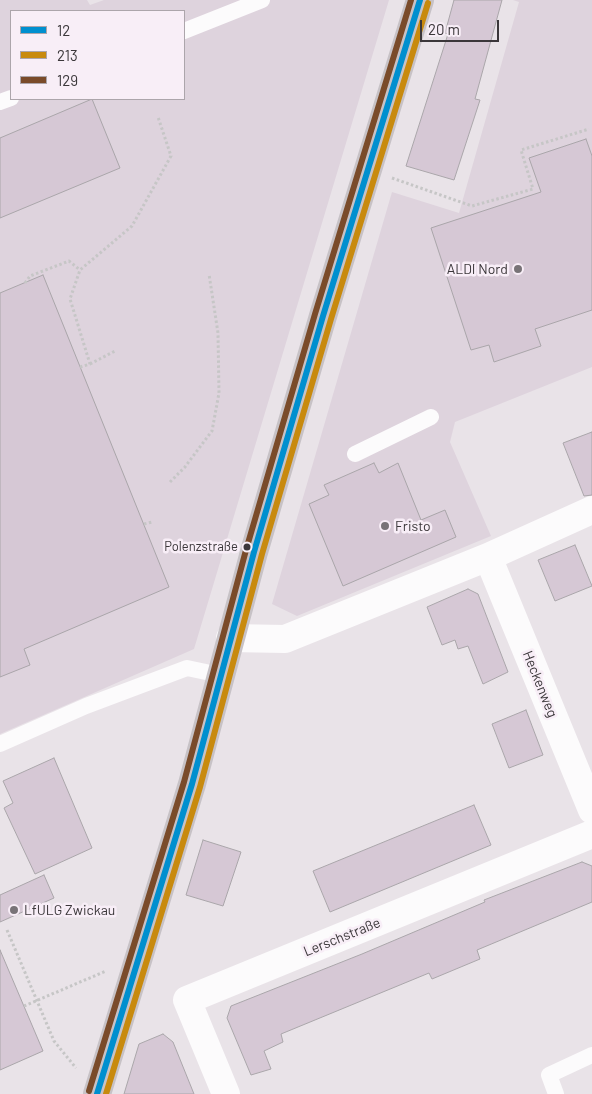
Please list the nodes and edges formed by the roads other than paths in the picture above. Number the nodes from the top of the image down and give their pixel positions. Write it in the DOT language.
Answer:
graph roads {
  1 [pos="262,0"];
  2 [pos="420,0"];
  3 [pos="185,31"];
  4 [pos="431,417"];
  5 [pos="355,454"];
  6 [pos="592,510"];
  7 [pos="488,557"];
  8 [pos="230,638"];
  9 [pos="220,675"];
  10 [pos="0,744"];
  11 [pos="592,810"];
  12 [pos="592,834"];
  13 [pos="592,1055"];
  14 [pos="97,1094"];
  15 [pos="226,1094"];
  16 [pos="556,1094"];
  1 -- 3 [label="lane"];
  2 -- 8 [label="main road"];
  4 -- 5 [label="lane"];
  6 -- 7 [label="street"];
  7 -- 8 [label="street"];
  7 -- 11 [label="street, Heckenweg"];
  8 -- 9 [label="main road"];
  9 -- 10 [label="lane"];
  9 -- 14 [label="main road"];
  12 -- 15 [label="street, Lerschstraße"];
  13 -- 16 [label="lane"];
}
